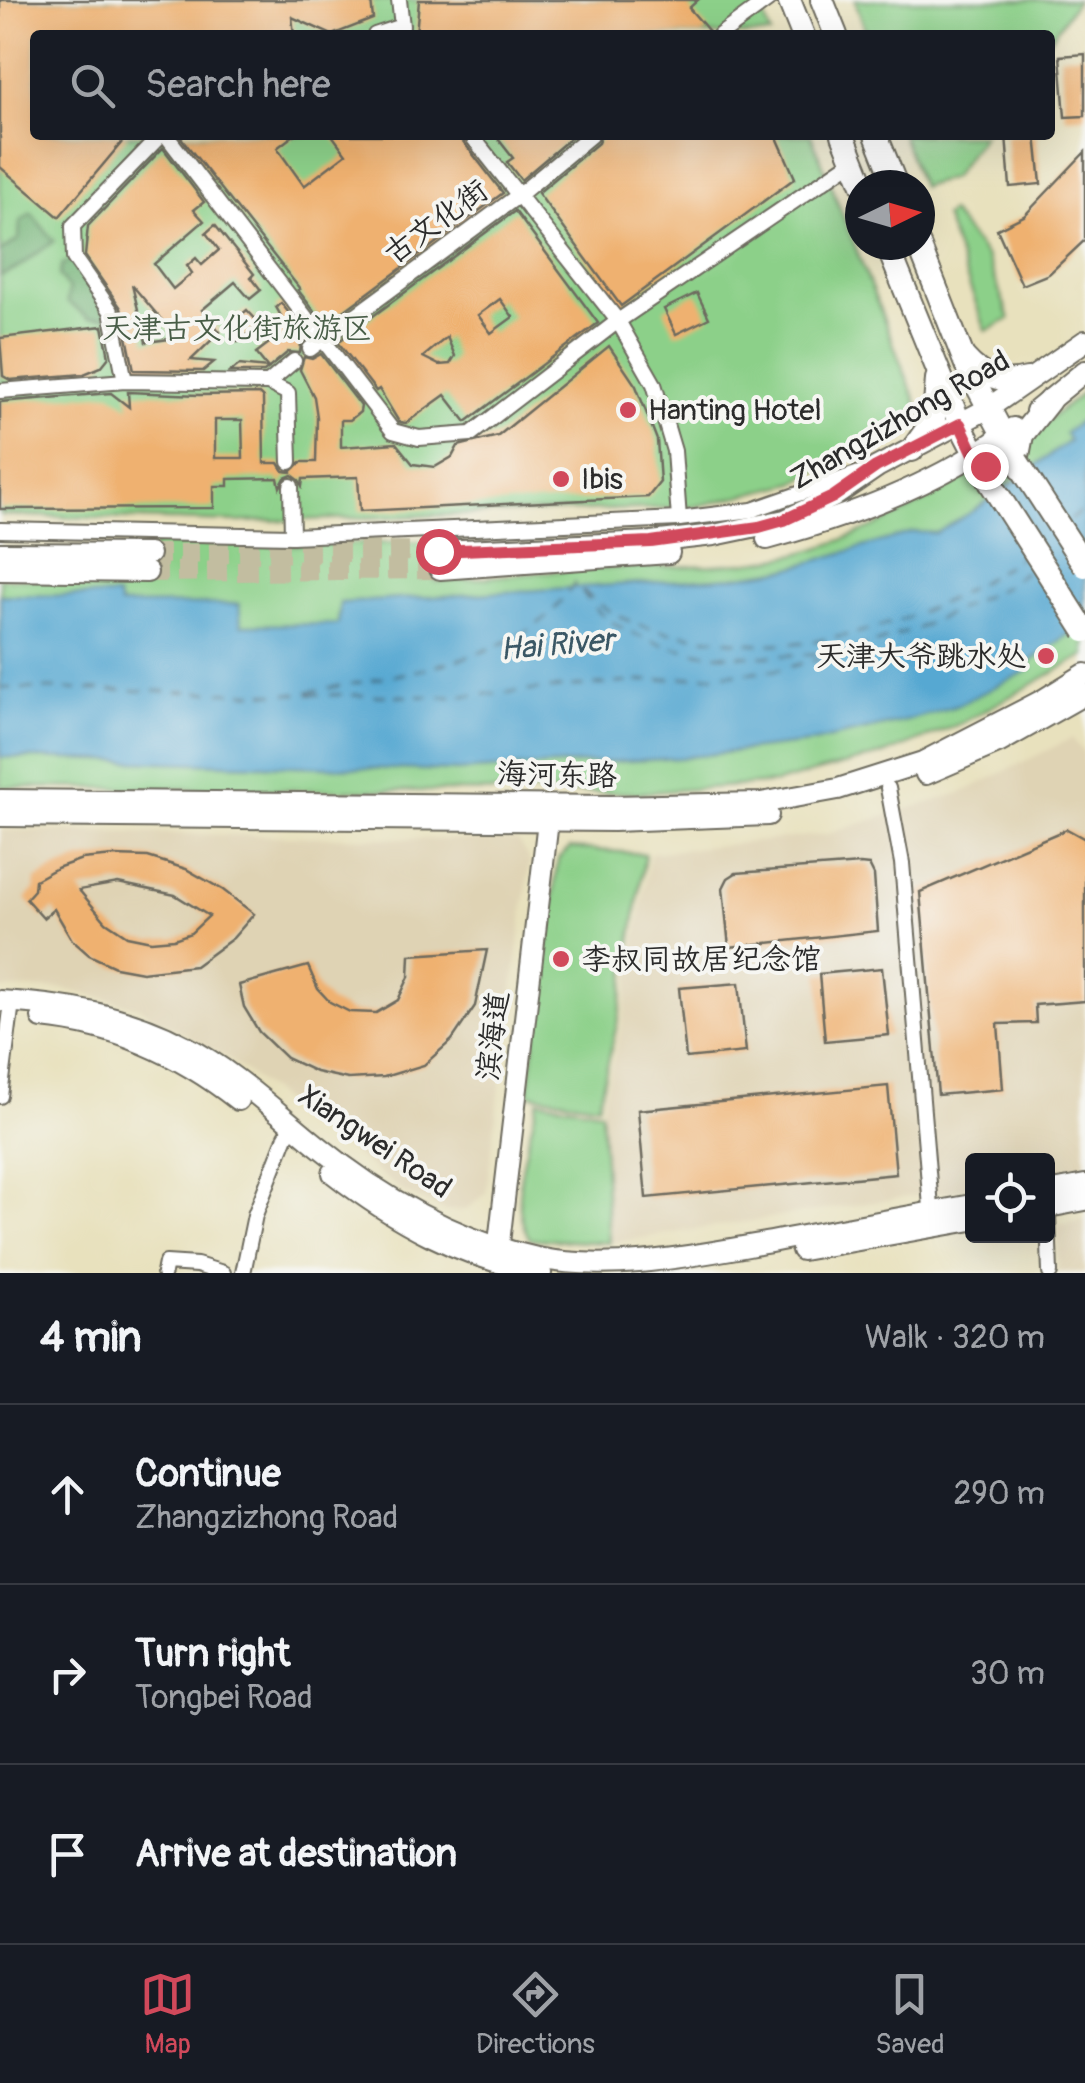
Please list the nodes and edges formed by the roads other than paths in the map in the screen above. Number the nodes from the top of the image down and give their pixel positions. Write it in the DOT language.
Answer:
graph roads {
  1 [pos="399,0"];
  2 [pos="768,0"];
  3 [pos="789,0"];
  4 [pos="822,0"];
  5 [pos="402,30"];
  6 [pos="727,30"];
  7 [pos="801,30"];
  8 [pos="834,30"];
  9 [pos="158,140"];
  10 [pos="167,140"];
  11 [pos="475,140"];
  12 [pos="585,140"];
  13 [pos="845,140"];
  14 [pos="878,140"];
  15 [pos="853,161"];
  16 [pos="857,170"];
  17 [pos="890,170"];
  18 [pos="519,194"];
  19 [pos="893,260"];
  20 [pos="925,260"];
  21 [pos="618,321"];
  22 [pos="1085,341"];
  23 [pos="316,344"];
  24 [pos="963,355"];
  25 [pos="936,366"];
  26 [pos="1085,371"];
  27 [pos="1038,374"];
  28 [pos="125,381"];
  29 [pos="268,384"];
  30 [pos="0,391"];
  31 [pos="288,393"];
  32 [pos="1049,401"];
  33 [pos="994,421"];
  34 [pos="960,424"];
  35 [pos="912,450"];
  36 [pos="978,452"];
  37 [pos="1017,461"];
  38 [pos="290,462"];
  39 [pos="876,467"];
  40 [pos="291,486"];
  41 [pos="679,519"];
  42 [pos="0,530"];
  43 [pos="292,536"];
  44 [pos="0,552"];
  45 [pos="1085,566"];
  46 [pos="0,570"];
  47 [pos="1085,631"];
  48 [pos="1085,674"];
  49 [pos="1085,694"];
  50 [pos="1085,714"];
  51 [pos="1044,719"];
  52 [pos="888,788"];
  53 [pos="0,800"];
  54 [pos="549,813"];
  55 [pos="0,816"];
  56 [pos="6,1008"];
  57 [pos="0,1096"];
  58 [pos="290,1131"];
  59 [pos="1085,1185"];
  60 [pos="1055,1191"];
  61 [pos="1085,1200"];
  62 [pos="965,1208"];
  63 [pos="1055,1209"];
  64 [pos="932,1220"];
  65 [pos="965,1220"];
  66 [pos="1049,1243"];
  67 [pos="497,1261"];
  68 [pos="164,1273"];
  69 [pos="223,1273"];
  70 [pos="243,1273"];
  71 [pos="541,1273"];
  72 [pos="657,1273"];
  73 [pos="1050,1273"];
  1 -- 5 [label="street"];
  2 -- 6 [label="street"];
  3 -- 7 [label="main road"];
  4 -- 8 [label="main road"];
  9 -- 28 [label="street"];
  10 -- 23 [label="street"];
  11 -- 18 [label="street"];
  12 -- 18 [label="street, 古文化街"];
  13 -- 15 [label="main road"];
  14 -- 17 [label="main road"];
  15 -- 16 [label="main road"];
  15 -- 21 [label="street"];
  18 -- 21 [label="street"];
  18 -- 23 [label="street, 古文化街"];
  19 -- 25 [label="main road"];
  20 -- 24 [label="main road"];
  21 -- 23 [label="street"];
  21 -- 41 [label="street"];
  22 -- 27 [label="street, Zhangzizhong Road"];
  24 -- 27 [label="street"];
  24 -- 33 [label="main road"];
  25 -- 34 [label="main road"];
  25 -- 35 [label="main road"];
  26 -- 32 [label="street, Zhangzizhong Road"];
  27 -- 33 [label="street, Zhangzizhong Road"];
  28 -- 29 [label="street"];
  28 -- 30 [label="street"];
  29 -- 31 [label="street"];
  29 -- 31 [label="street"];
  31 -- 38 [label="street"];
  32 -- 33 [label="street, Zhangzizhong Road"];
  32 -- 37 [label="main road"];
  33 -- 34 [label="street, Zhangzizhong Road"];
  33 -- 36 [label="street, Zhangzizhong Road"];
  33 -- 37 [label="main road"];
  34 -- 35 [label="street, Zhangzizhong Road"];
  34 -- 36 [label="main road"];
  35 -- 39 [label="street, Zhangzizhong Road"];
  36 -- 39 [label="street, Zhangzizhong Road"];
  36 -- 47 [label="main road, bridge"];
  37 -- 45 [label="main road, bridge"];
  39 -- 41 [label="street"];
  40 -- 43 [label="street"];
  41 -- 43 [label="street"];
  42 -- 43 [label="street"];
  44 -- 46 [label="street"];
  48 -- 54 [label="street, 海河东路"];
  49 -- 51 [label="street, 海河东路"];
  50 -- 51 [label="street"];
  51 -- 52 [label="street, 海河东路"];
  52 -- 54 [label="street, 海河东路"];
  52 -- 64 [label="street"];
  53 -- 54 [label="street, 海河东路"];
  54 -- 55 [label="street, 海河东路"];
  54 -- 67 [label="street, 滨海道"];
  56 -- 57 [label="street"];
  56 -- 58 [label="street, Xiangwei Road"];
  58 -- 67 [label="street, Xiangwei Road"];
  58 -- 70 [label="street"];
  59 -- 60 [label="street"];
  61 -- 63 [label="street"];
  62 -- 64 [label="street, Xiangwei Road"];
  64 -- 65 [label="street, Xiangwei Road"];
  64 -- 67 [label="street, Xiangwei Road"];
  64 -- 72 [label="street, Xiangwei Road"];
  66 -- 73 [label="street"];
  67 -- 71 [label="street, Xiangwei Road"];
  68 -- 69 [label="street"];
}
